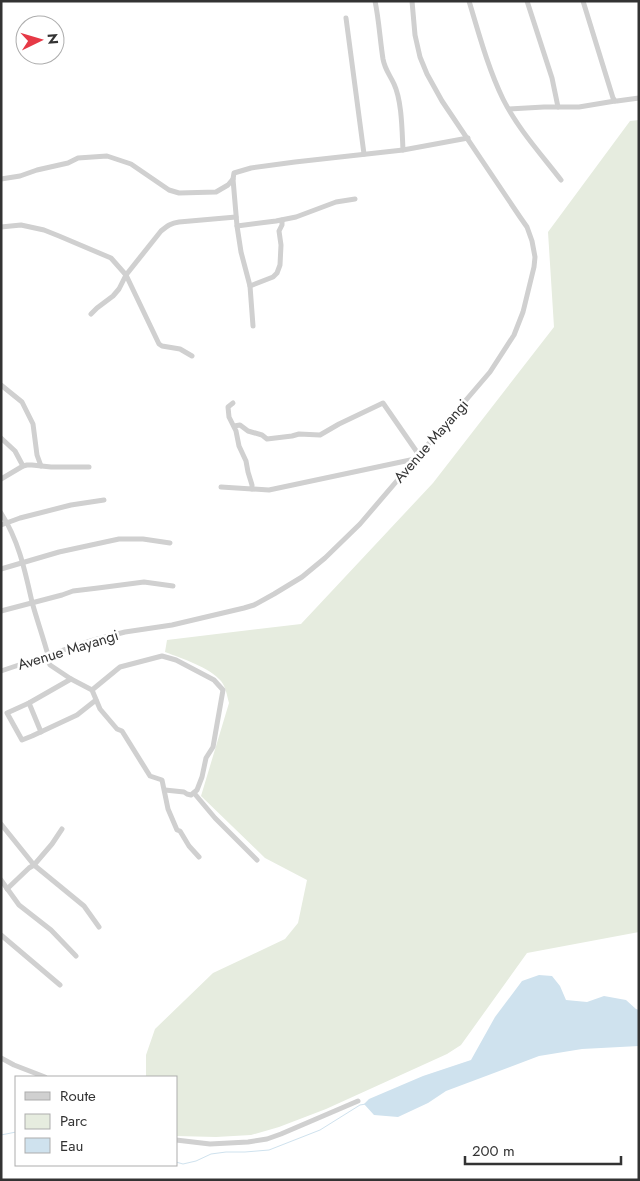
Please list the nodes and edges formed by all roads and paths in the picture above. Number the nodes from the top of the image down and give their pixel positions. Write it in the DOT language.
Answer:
graph roads {
  1 [pos="375,1"];
  2 [pos="412,1"];
  3 [pos="469,1"];
  4 [pos="527,1"];
  5 [pos="583,1"];
  6 [pos="346,18"];
  7 [pos="639,98"];
  8 [pos="615,101"];
  9 [pos="558,107"];
  10 [pos="509,109"];
  11 [pos="468,138"];
  12 [pos="403,150"];
  13 [pos="364,154"];
  14 [pos="1,179"];
  15 [pos="233,179"];
  16 [pos="561,180"];
  17 [pos="355,199"];
  18 [pos="236,216"];
  19 [pos="282,220"];
  20 [pos="237,226"];
  21 [pos="1,227"];
  22 [pos="126,275"];
  23 [pos="250,286"];
  24 [pos="91,314"];
  25 [pos="253,326"];
  26 [pos="192,356"];
  27 [pos="1,385"];
  28 [pos="233,403"];
  29 [pos="234,426"];
  30 [pos="1,438"];
  31 [pos="417,457"];
  32 [pos="23,466"];
  33 [pos="41,466"];
  34 [pos="89,467"];
  35 [pos="1,479"];
  36 [pos="222,487"];
  37 [pos="252,489"];
  38 [pos="104,500"];
  39 [pos="1,513"];
  40 [pos="8,523"];
  41 [pos="1,525"];
  42 [pos="170,543"];
  43 [pos="23,563"];
  44 [pos="1,569"];
  45 [pos="174,586"];
  46 [pos="33,603"];
  47 [pos="1,611"];
  48 [pos="47,655"];
  49 [pos="1,671"];
  50 [pos="71,680"];
  51 [pos="92,690"];
  52 [pos="96,700"];
  53 [pos="29,702"];
  54 [pos="41,732"];
  55 [pos="165,790"];
  56 [pos="194,793"];
  57 [pos="1,824"];
  58 [pos="62,829"];
  59 [pos="199,857"];
  60 [pos="257,860"];
  61 [pos="34,865"];
  62 [pos="1,880"];
  63 [pos="8,889"];
  64 [pos="99,927"];
  65 [pos="1,934"];
  66 [pos="76,956"];
  67 [pos="60,985"];
  68 [pos="1,1058"];
  69 [pos="42,1076"];
  70 [pos="358,1101"];
  71 [pos="178,1140"];
  1 -- 12 [label="street"];
  2 -- 11 [label="street, Avenue Mayangi"];
  3 -- 10 [label="street"];
  4 -- 9 [label="street"];
  5 -- 8 [label="street"];
  6 -- 13 [label="street"];
  7 -- 8 [label="street"];
  8 -- 9 [label="street"];
  9 -- 10 [label="street"];
  10 -- 16 [label="street"];
  11 -- 12 [label="street"];
  11 -- 31 [label="street, Avenue Mayangi"];
  12 -- 13 [label="street"];
  13 -- 15 [label="street"];
  14 -- 15 [label="street"];
  15 -- 18 [label="street"];
  17 -- 19 [label="street"];
  18 -- 20 [label="street"];
  18 -- 22 [label="street"];
  19 -- 20 [label="street"];
  19 -- 23 [label="street"];
  20 -- 23 [label="street"];
  21 -- 22 [label="street"];
  22 -- 24 [label="street"];
  22 -- 26 [label="street"];
  23 -- 25 [label="street"];
  27 -- 33 [label="street"];
  28 -- 29 [label="street"];
  29 -- 31 [label="street"];
  29 -- 37 [label="street"];
  30 -- 32 [label="street"];
  31 -- 37 [label="street"];
  31 -- 48 [label="street, Avenue Mayangi"];
  32 -- 33 [label="street"];
  32 -- 35 [label="street"];
  33 -- 34 [label="street"];
  36 -- 37 [label="street"];
  38 -- 40 [label="street"];
  39 -- 40 [label="street"];
  40 -- 41 [label="street"];
  40 -- 43 [label="street"];
  42 -- 43 [label="street"];
  43 -- 44 [label="street"];
  43 -- 46 [label="street"];
  45 -- 46 [label="street"];
  46 -- 47 [label="street"];
  46 -- 48 [label="street"];
  48 -- 49 [label="street, Avenue Mayangi"];
  48 -- 50 [label="street"];
  50 -- 51 [label="street"];
  50 -- 53 [label="street"];
  51 -- 52 [label="street"];
  51 -- 56 [label="street"];
  52 -- 54 [label="street"];
  52 -- 55 [label="street"];
  53 -- 54 [label="street"];
  53 -- 54 [label="street"];
  55 -- 56 [label="street"];
  55 -- 59 [label="street"];
  56 -- 60 [label="street"];
  57 -- 61 [label="street"];
  58 -- 61 [label="street"];
  61 -- 63 [label="street"];
  61 -- 64 [label="street"];
  62 -- 63 [label="street"];
  63 -- 66 [label="street"];
  65 -- 67 [label="street"];
  68 -- 69 [label="street"];
  70 -- 71 [label="street"];
}
